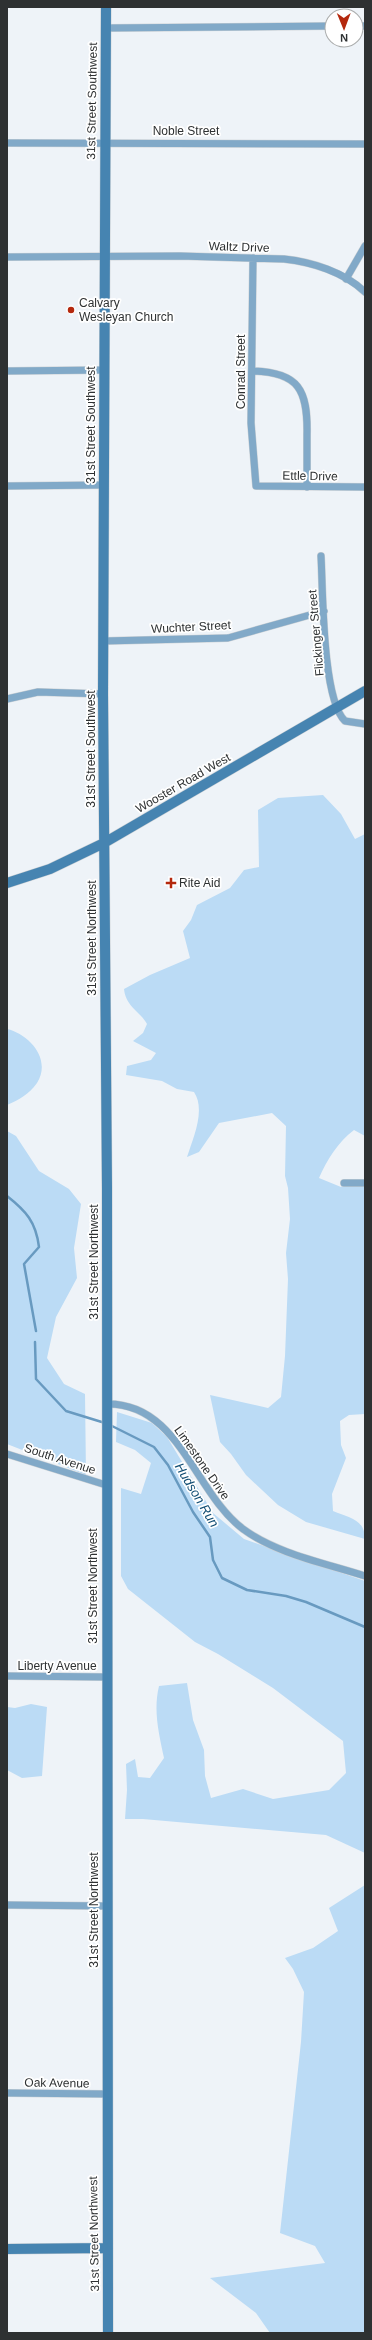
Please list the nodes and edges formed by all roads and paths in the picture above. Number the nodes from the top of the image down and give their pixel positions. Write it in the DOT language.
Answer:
graph roads {
  1 [pos="106,7"];
  2 [pos="324,26"];
  3 [pos="106,28"];
  4 [pos="105,142"];
  5 [pos="7,143"];
  6 [pos="365,144"];
  7 [pos="365,246"];
  8 [pos="104,256"];
  9 [pos="7,257"];
  10 [pos="253,258"];
  11 [pos="346,279"];
  12 [pos="365,292"];
  13 [pos="104,370"];
  14 [pos="7,371"];
  15 [pos="252,371"];
  16 [pos="104,485"];
  17 [pos="7,486"];
  18 [pos="256,486"];
  19 [pos="307,487"];
  20 [pos="365,488"];
  21 [pos="321,556"];
  22 [pos="324,611"];
  23 [pos="104,642"];
  24 [pos="365,691"];
  25 [pos="103,694"];
  26 [pos="7,699"];
  27 [pos="336,708"];
  28 [pos="365,724"];
  29 [pos="104,843"];
  30 [pos="7,883"];
  31 [pos="344,1183"];
  32 [pos="365,1183"];
  33 [pos="107,1404"];
  34 [pos="7,1454"];
  35 [pos="106,1485"];
  36 [pos="365,1576"];
  37 [pos="7,1676"];
  38 [pos="106,1677"];
  39 [pos="7,1905"];
  40 [pos="106,1906"];
  41 [pos="7,2093"];
  42 [pos="106,2094"];
  43 [pos="108,2248"];
  44 [pos="7,2249"];
  45 [pos="108,2331"];
  1 -- 3 [label="main road, 31st Street Southwest"];
  2 -- 3 [label="street"];
  3 -- 4 [label="main road, 31st Street Southwest"];
  4 -- 5 [label="street, Noble Street"];
  4 -- 6 [label="street, Noble Street"];
  4 -- 8 [label="main road, 31st Street Southwest"];
  7 -- 11 [label="street"];
  8 -- 9 [label="street, Waltz Drive"];
  8 -- 10 [label="street, Waltz Drive"];
  8 -- 13 [label="main road, 31st Street Southwest"];
  10 -- 11 [label="street, Waltz Drive"];
  10 -- 15 [label="street, Conrad Street"];
  11 -- 12 [label="street, Waltz Drive"];
  13 -- 14 [label="street"];
  13 -- 16 [label="main road, 31st Street Southwest"];
  15 -- 18 [label="street, Conrad Street"];
  15 -- 19 [label="street"];
  16 -- 17 [label="street"];
  16 -- 23 [label="main road, 31st Street Southwest"];
  18 -- 19 [label="street, Ettle Drive"];
  19 -- 20 [label="street, Ettle Drive"];
  21 -- 22 [label="street, Flickinger Street"];
  22 -- 23 [label="street, Wuchter Street"];
  22 -- 27 [label="street, Flickinger Street"];
  23 -- 25 [label="main road, 31st Street Southwest"];
  24 -- 27 [label="main road, Wooster Road West"];
  25 -- 26 [label="street"];
  25 -- 29 [label="main road, 31st Street Southwest"];
  27 -- 28 [label="street"];
  27 -- 29 [label="main road, Wooster Road West"];
  29 -- 30 [label="main road, Wooster Road West"];
  29 -- 33 [label="main road, 31st Street Northwest"];
  31 -- 32 [label="street"];
  33 -- 35 [label="main road, 31st Street Northwest"];
  33 -- 36 [label="street, Limestone Drive"];
  34 -- 35 [label="street, South Avenue"];
  35 -- 38 [label="main road, 31st Street Northwest"];
  37 -- 38 [label="street, Liberty Avenue"];
  38 -- 40 [label="main road, 31st Street Northwest"];
  39 -- 40 [label="street"];
  40 -- 42 [label="main road, 31st Street Northwest"];
  41 -- 42 [label="street, Oak Avenue"];
  42 -- 43 [label="main road, 31st Street Northwest"];
  43 -- 44 [label="main road"];
  43 -- 45 [label="main road, 31st Street Northwest"];
}
